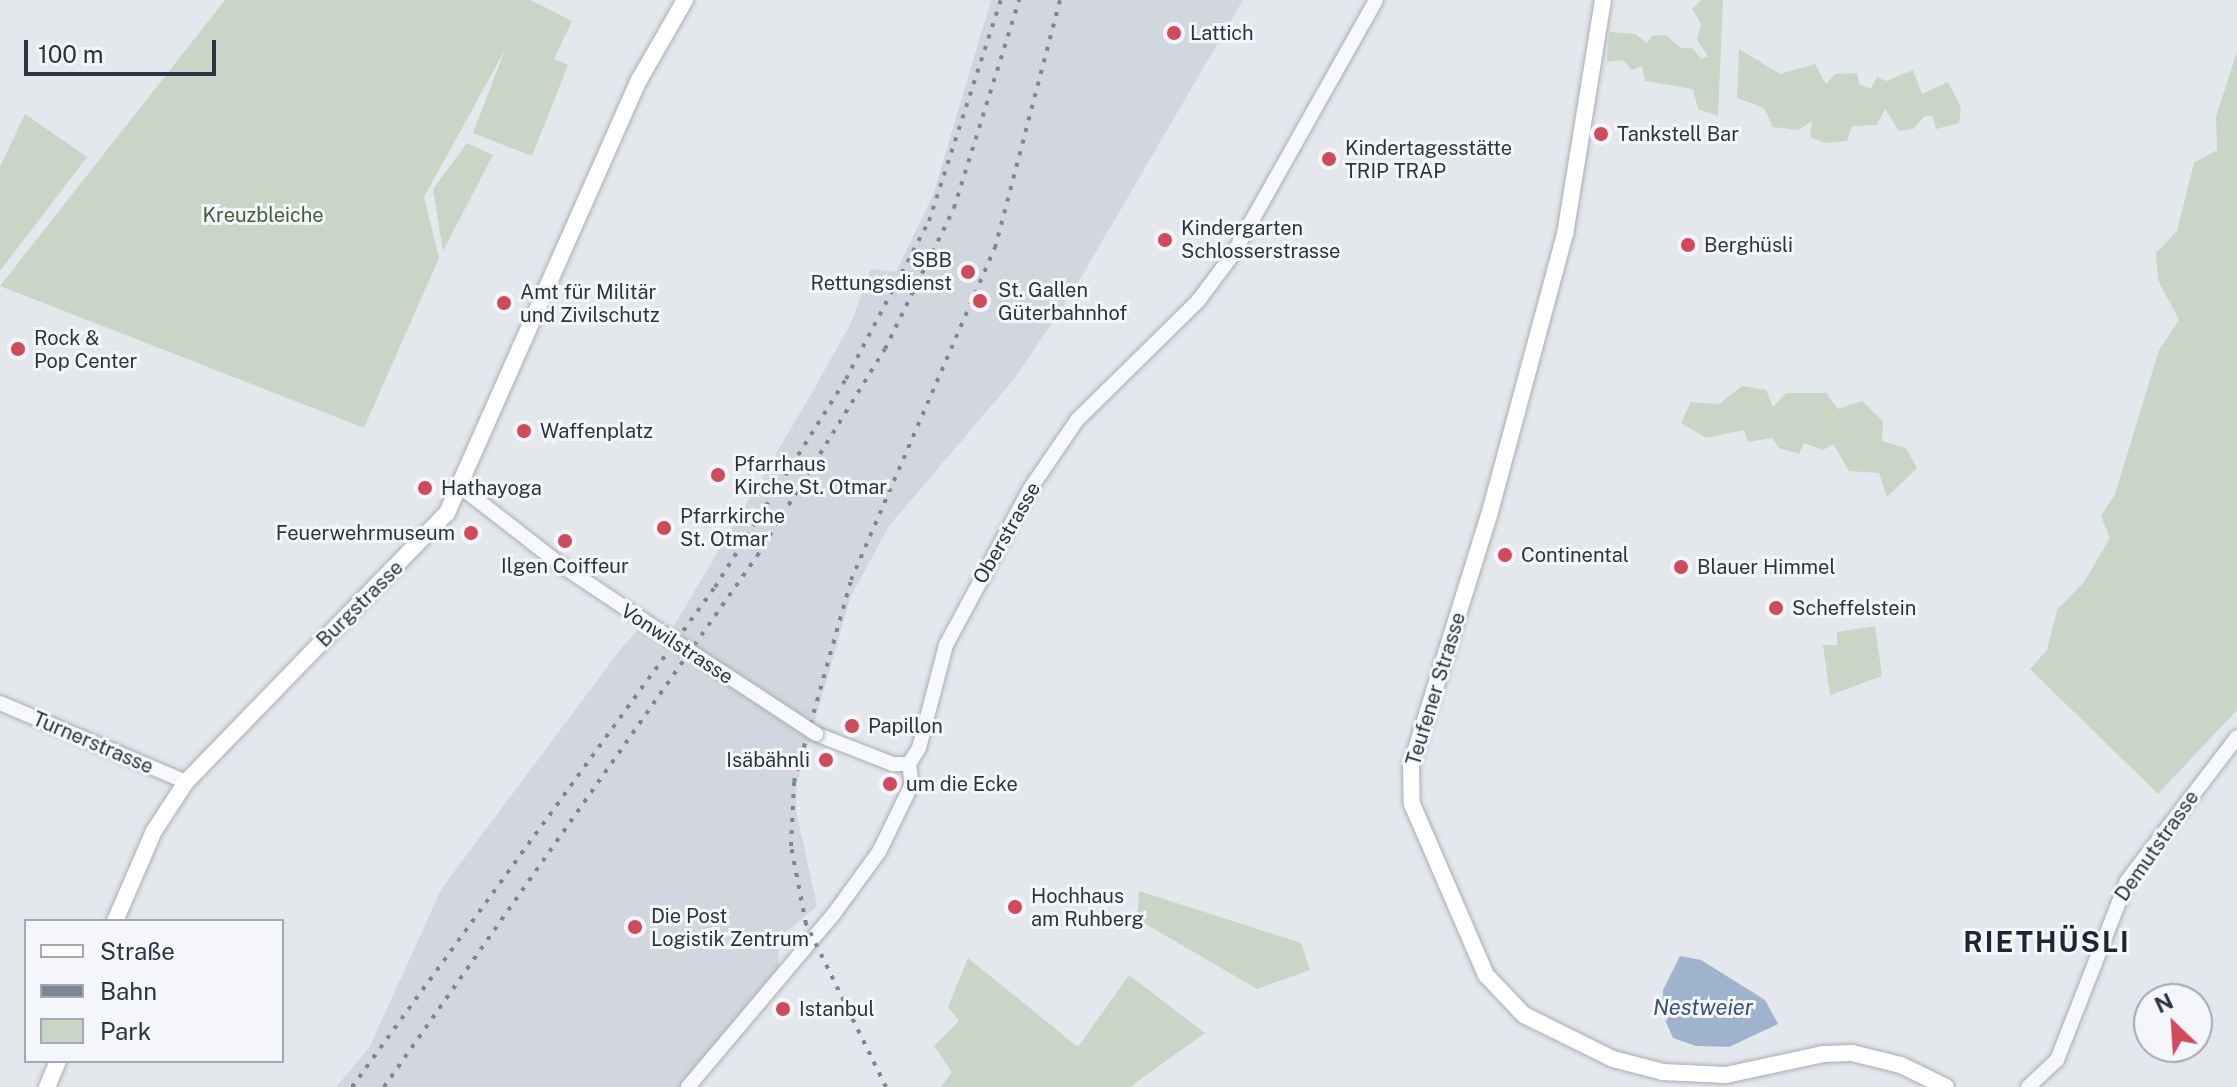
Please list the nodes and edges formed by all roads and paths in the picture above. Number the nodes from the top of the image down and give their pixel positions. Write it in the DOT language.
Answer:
graph roads {
  1 [pos="685,0"];
  2 [pos="1376,0"];
  3 [pos="1603,0"];
  4 [pos="462,488"];
  5 [pos="0,703"];
  6 [pos="2237,737"];
  7 [pos="909,764"];
  8 [pos="186,782"];
  9 [pos="116,919"];
  10 [pos="57,1063"];
  11 [pos="47,1087"];
  12 [pos="688,1087"];
  13 [pos="1946,1087"];
  14 [pos="2028,1087"];
  1 -- 4 [label="main road, Burgstrasse"];
  2 -- 7 [label="street, Oberstrasse"];
  3 -- 13 [label="main road, Teufener Strasse"];
  4 -- 7 [label="street, Vonwilstrasse, bridge"];
  4 -- 8 [label="main road, Burgstrasse"];
  5 -- 8 [label="street, Turnerstrasse"];
  6 -- 14 [label="street, Demutstrasse"];
  7 -- 12 [label="street, Oberstrasse"];
  8 -- 9 [label="main road, Burgstrasse"];
  10 -- 11 [label="main road"];
}
